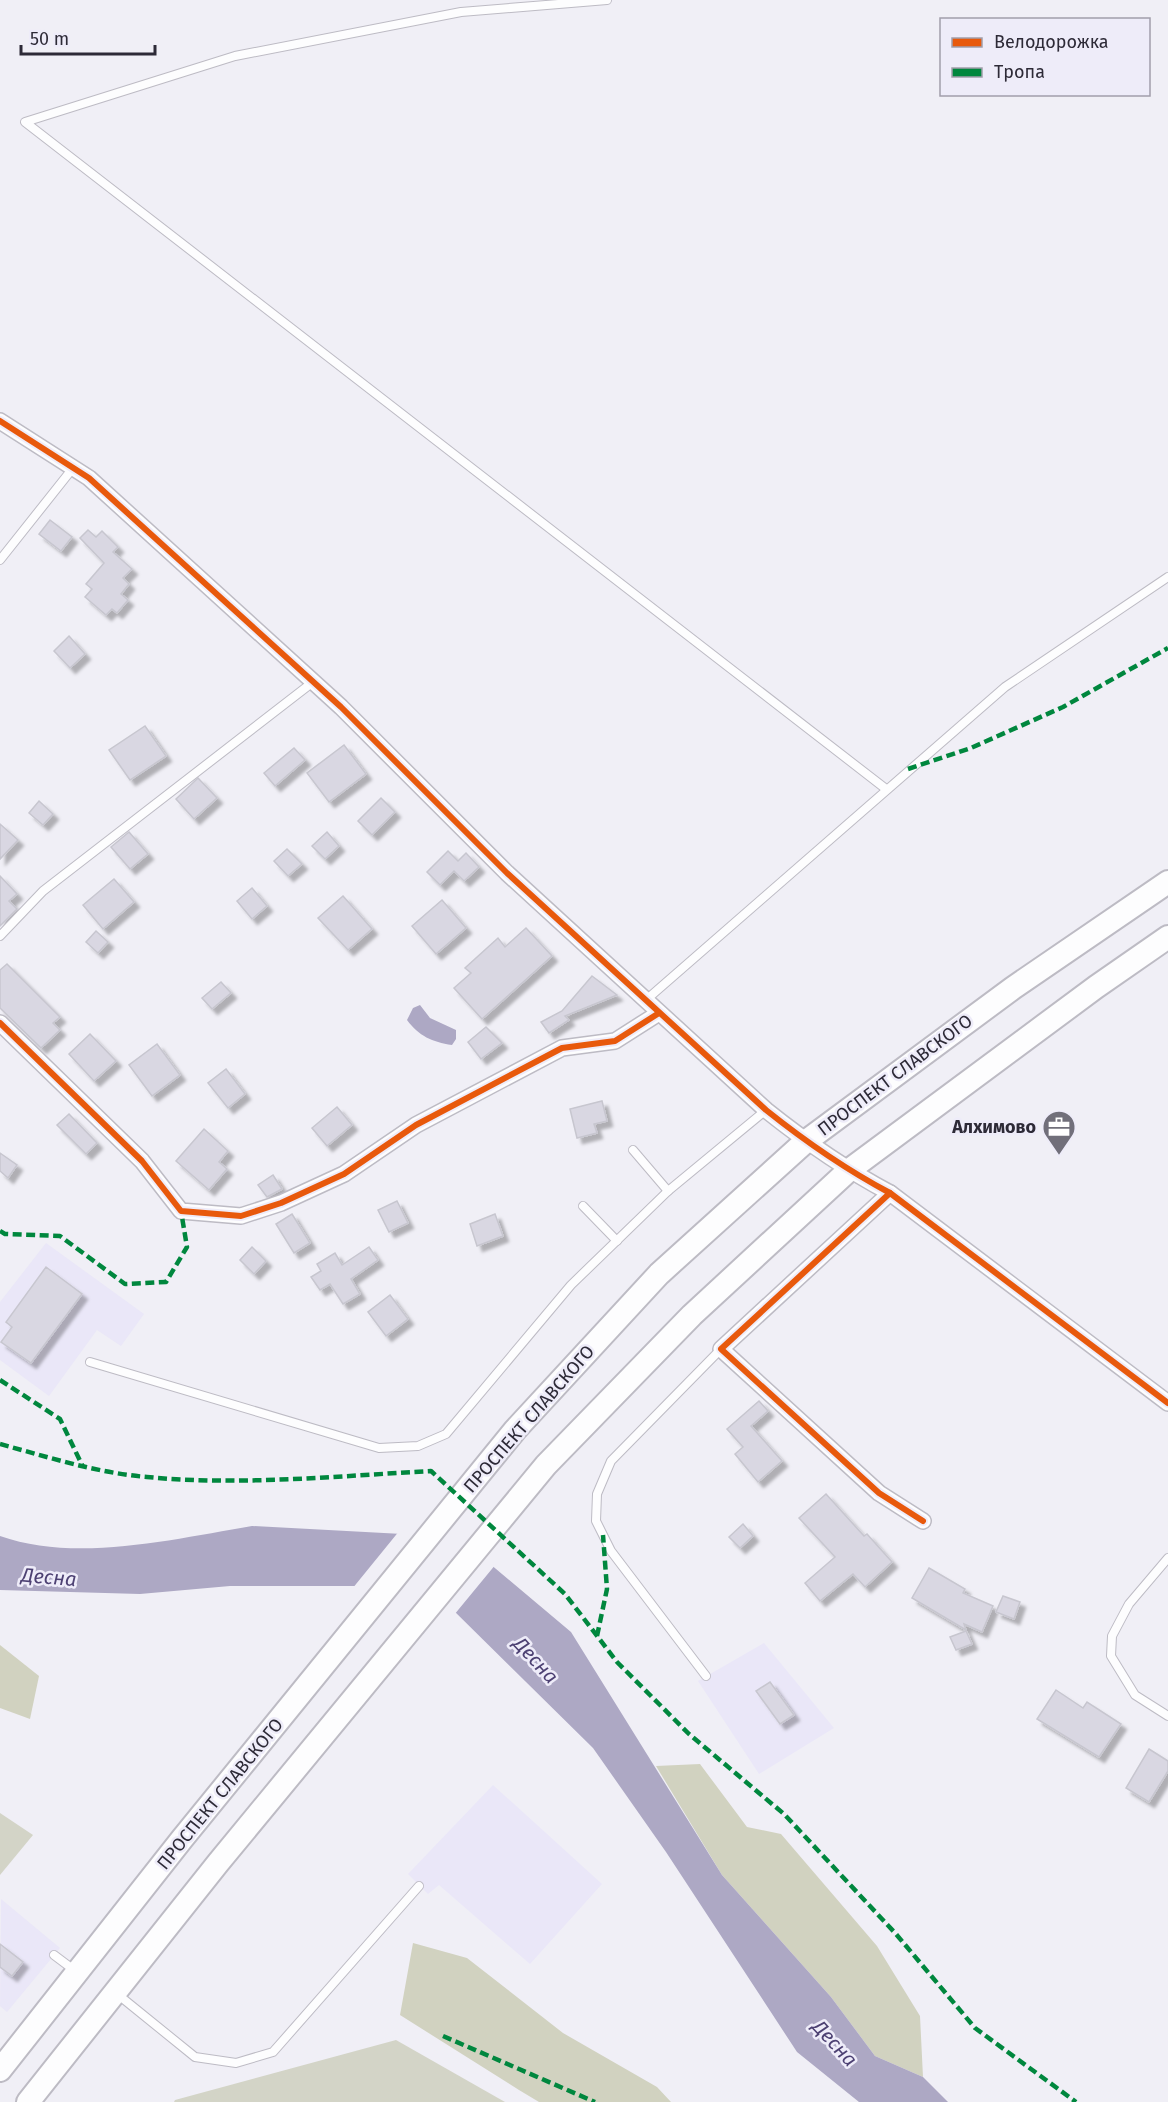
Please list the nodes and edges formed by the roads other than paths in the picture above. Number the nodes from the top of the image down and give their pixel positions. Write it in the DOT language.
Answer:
graph roads {
  1 [pos="607,0"];
  2 [pos="0,421"];
  3 [pos="73,468"];
  4 [pos="0,560"];
  5 [pos="1168,577"];
  6 [pos="313,682"];
  7 [pos="886,789"];
  8 [pos="1168,882"];
  9 [pos="0,936"];
  10 [pos="1168,937"];
  11 [pos="646,1000"];
  12 [pos="659,1012"];
  13 [pos="0,1023"];
  14 [pos="766,1110"];
  15 [pos="805,1142"];
  16 [pos="633,1150"];
  17 [pos="848,1171"];
  18 [pos="668,1191"];
  19 [pos="890,1193"];
  20 [pos="583,1206"];
  21 [pos="617,1241"];
  22 [pos="722,1349"];
  23 [pos="90,1362"];
  24 [pos="1168,1403"];
  25 [pos="923,1521"];
  26 [pos="1168,1558"];
  27 [pos="706,1676"];
  28 [pos="1168,1716"];
  29 [pos="419,1886"];
  30 [pos="54,1955"];
  31 [pos="77,1972"];
  32 [pos="115,1992"];
  33 [pos="0,2070"];
  34 [pos="28,2102"];
  1 -- 7 [label="lane"];
  2 -- 3 [label="street"];
  3 -- 4 [label="lane"];
  3 -- 6 [label="street"];
  5 -- 7 [label="lane"];
  6 -- 9 [label="lane"];
  6 -- 11 [label="street"];
  7 -- 11 [label="lane"];
  8 -- 15 [label="main road, ПРОСПЕКТ СЛАВСКОГО"];
  10 -- 17 [label="main road"];
  11 -- 12 [label="street"];
  12 -- 13 [label="street"];
  12 -- 14 [label="street"];
  14 -- 15 [label="street"];
  14 -- 18 [label="lane"];
  15 -- 17 [label="street"];
  15 -- 31 [label="main road, ПРОСПЕКТ СЛАВСКОГО"];
  16 -- 18 [label="lane"];
  17 -- 19 [label="street"];
  17 -- 32 [label="main road"];
  18 -- 21 [label="lane"];
  19 -- 22 [label="street"];
  19 -- 24 [label="street"];
  20 -- 21 [label="lane"];
  21 -- 23 [label="lane"];
  22 -- 25 [label="street"];
  22 -- 27 [label="lane"];
  26 -- 28 [label="lane"];
  29 -- 32 [label="lane"];
  30 -- 31 [label="lane"];
  31 -- 33 [label="main road, ПРОСПЕКТ СЛАВСКОГО"];
  32 -- 34 [label="main road"];
}
